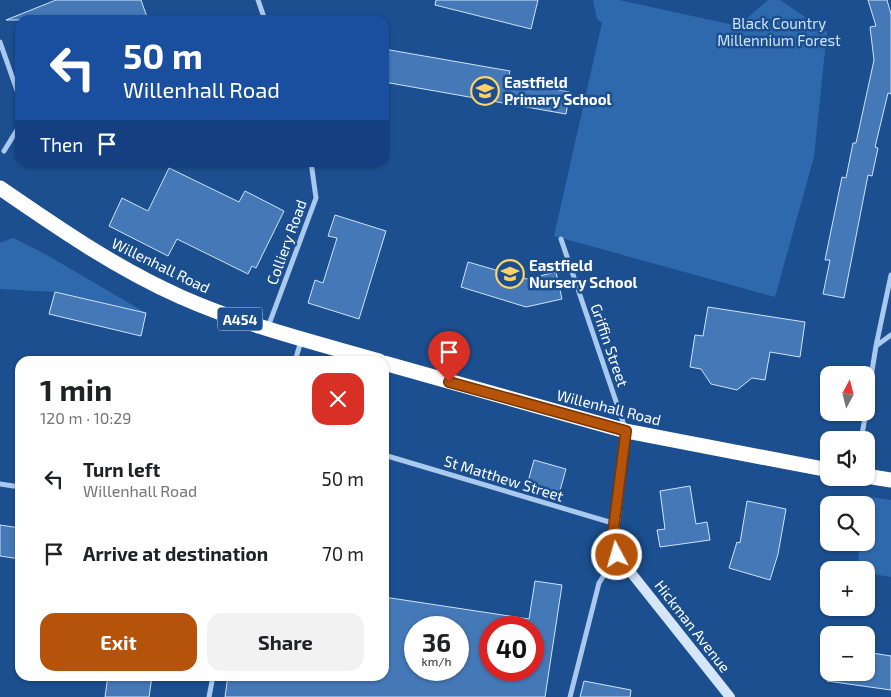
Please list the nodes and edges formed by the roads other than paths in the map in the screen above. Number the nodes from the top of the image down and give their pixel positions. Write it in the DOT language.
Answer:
graph roads {
  1 [pos="258,0"];
  2 [pos="263,15"];
  3 [pos="0,42"];
  4 [pos="15,85"];
  5 [pos="15,133"];
  6 [pos="4,151"];
  7 [pos="312,167"];
  8 [pos="0,188"];
  9 [pos="561,239"];
  10 [pos="891,275"];
  11 [pos="268,328"];
  12 [pos="891,335"];
  13 [pos="301,338"];
  14 [pos="876,346"];
  15 [pos="296,356"];
  16 [pos="362,356"];
  17 [pos="389,364"];
  18 [pos="873,366"];
  19 [pos="626,431"];
  20 [pos="389,456"];
  21 [pos="820,468"];
  22 [pos="875,477"];
  23 [pos="891,480"];
  24 [pos="0,484"];
  25 [pos="15,486"];
  26 [pos="616,524"];
  27 [pos="617,555"];
  28 [pos="212,681"];
  29 [pos="209,697"];
  30 [pos="570,697"];
  31 [pos="730,697"];
  1 -- 2 [label="street"];
  3 -- 4 [label="street"];
  5 -- 6 [label="street"];
  7 -- 11 [label="street, Colliery Road"];
  8 -- 11 [label="highway, Willenhall Road / A454"];
  9 -- 19 [label="street, Griffin Street"];
  10 -- 14 [label="street"];
  11 -- 13 [label="highway, Willenhall Road / A454"];
  12 -- 14 [label="street"];
  13 -- 15 [label="street"];
  13 -- 16 [label="highway, Willenhall Road / A454"];
  14 -- 18 [label="street"];
  17 -- 19 [label="highway, Willenhall Road"];
  19 -- 21 [label="highway, Willenhall Road"];
  19 -- 26 [label="street"];
  20 -- 26 [label="street, St Matthew Street"];
  22 -- 23 [label="highway"];
  24 -- 25 [label="street"];
  26 -- 27 [label="street"];
  27 -- 30 [label="street"];
  27 -- 31 [label="street, Hickman Avenue"];
  28 -- 29 [label="street"];
}
